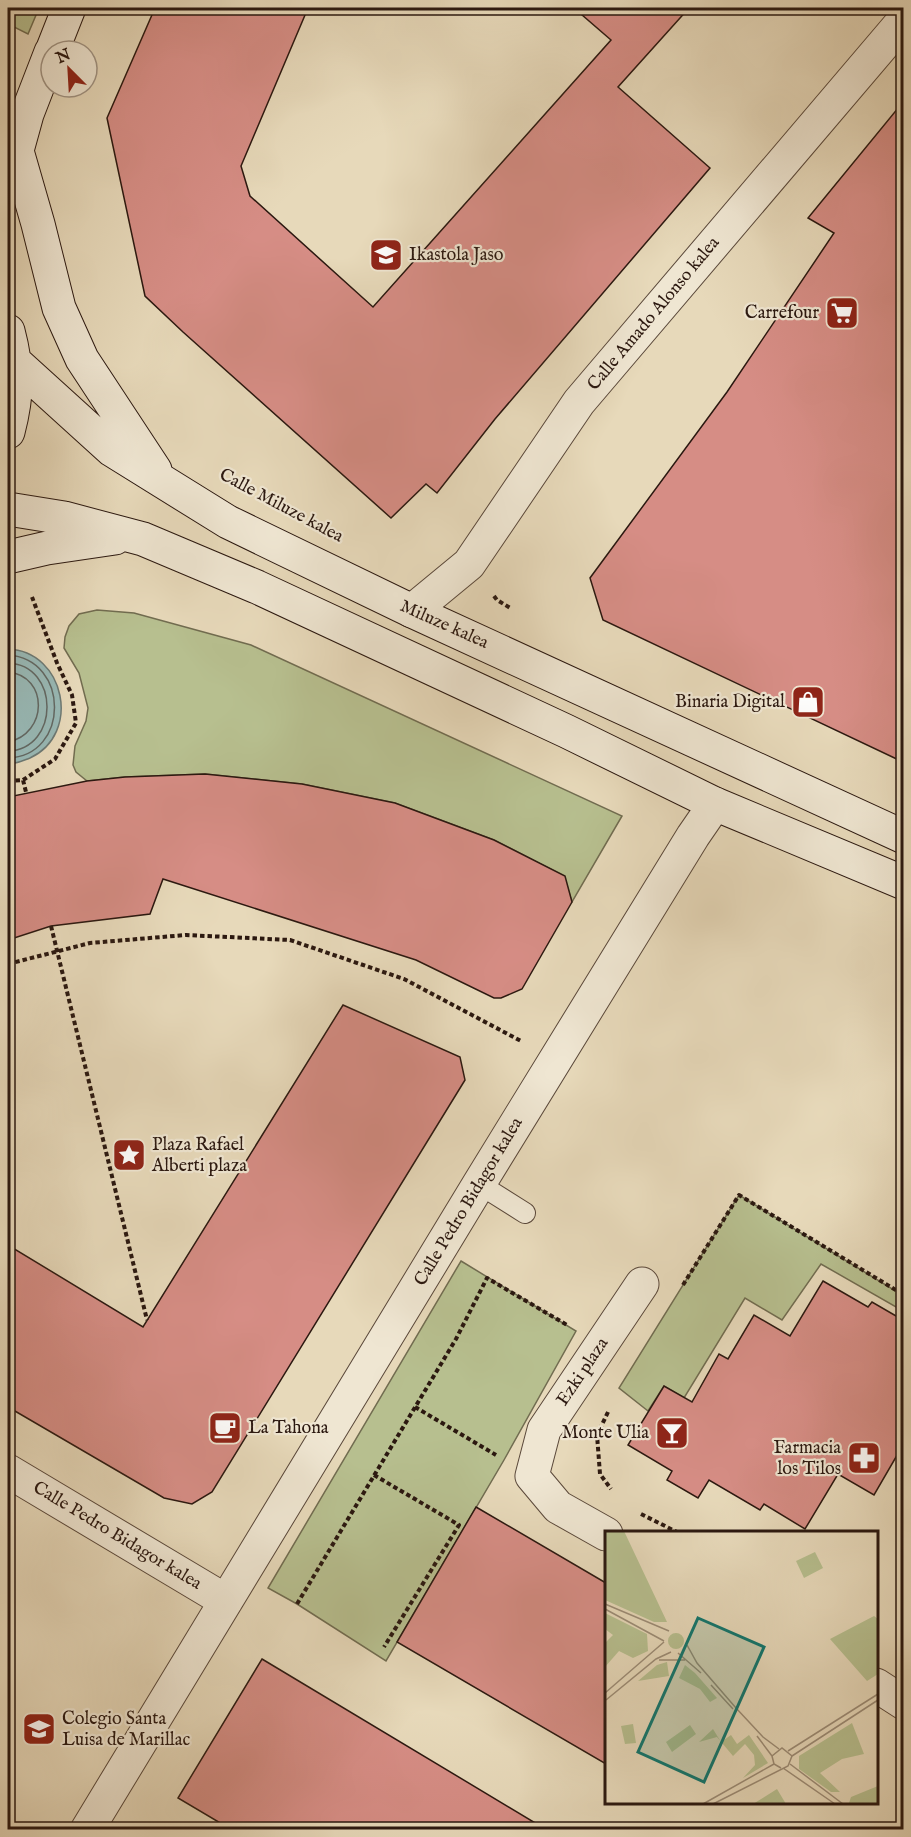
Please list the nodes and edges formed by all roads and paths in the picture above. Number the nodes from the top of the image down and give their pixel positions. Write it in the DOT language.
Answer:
graph roads {
  1 [pos="69,8"];
  2 [pos="903,20"];
  3 [pos="56,39"];
  4 [pos="39,82"];
  5 [pos="17,151"];
  6 [pos="8,185"];
  7 [pos="8,331"];
  8 [pos="15,362"];
  9 [pos="8,432"];
  10 [pos="162,479"];
  11 [pos="8,509"];
  12 [pos="129,536"];
  13 [pos="8,557"];
  14 [pos="32,597"];
  15 [pos="412,611"];
  16 [pos="23,780"];
  17 [pos="8,781"];
  18 [pos="26,792"];
  19 [pos="715,804"];
  20 [pos="903,837"];
  21 [pos="903,883"];
  22 [pos="51,926"];
  23 [pos="57,951"];
  24 [pos="8,964"];
  25 [pos="521,1041"];
  26 [pos="479,1184"];
  27 [pos="525,1213"];
  28 [pos="642,1284"];
  29 [pos="678,1294"];
  30 [pos="903,1295"];
  31 [pos="147,1320"];
  32 [pos="576,1331"];
  33 [pos="415,1407"];
  34 [pos="610,1407"];
  35 [pos="504,1460"];
  36 [pos="8,1471"];
  37 [pos="375,1475"];
  38 [pos="616,1497"];
  39 [pos="640,1514"];
  40 [pos="673,1531"];
  41 [pos="605,1533"];
  42 [pos="226,1601"];
  43 [pos="297,1604"];
  44 [pos="384,1647"];
  45 [pos="878,1686"];
  46 [pos="903,1702"];
  47 [pos="95,1827"];
  1 -- 3 [label="street"];
  2 -- 15 [label="street, Calle Amado Alonso kalea"];
  4 -- 5 [label="street"];
  5 -- 6 [label="street"];
  5 -- 10 [label="street"];
  7 -- 8 [label="street"];
  8 -- 9 [label="street"];
  8 -- 10 [label="street, Miluze kalea"];
  10 -- 15 [label="street, Miluze kalea"];
  11 -- 12 [label="street"];
  12 -- 13 [label="street"];
  12 -- 19 [label="street"];
  14 -- 16 [label="path"];
  15 -- 20 [label="street, Miluze kalea"];
  16 -- 17 [label="path"];
  16 -- 18 [label="path"];
  19 -- 21 [label="street"];
  19 -- 26 [label="street, Calle Pedro Bidagor kalea"];
  22 -- 23 [label="path"];
  23 -- 24 [label="path"];
  23 -- 25 [label="path"];
  23 -- 31 [label="path"];
  26 -- 27 [label="lane"];
  26 -- 42 [label="street, Calle Pedro Bidagor kalea"];
  28 -- 41 [label="street, Ezki plaza"];
  29 -- 30 [label="path"];
  32 -- 33 [label="path"];
  33 -- 35 [label="path"];
  33 -- 37 [label="path"];
  34 -- 38 [label="path"];
  36 -- 42 [label="street, Calle Pedro Bidagor kalea"];
  37 -- 43 [label="path"];
  37 -- 44 [label="path"];
  39 -- 40 [label="path"];
  42 -- 47 [label="street, Calle Pedro Bidagor kalea"];
  45 -- 46 [label="street"];
}
